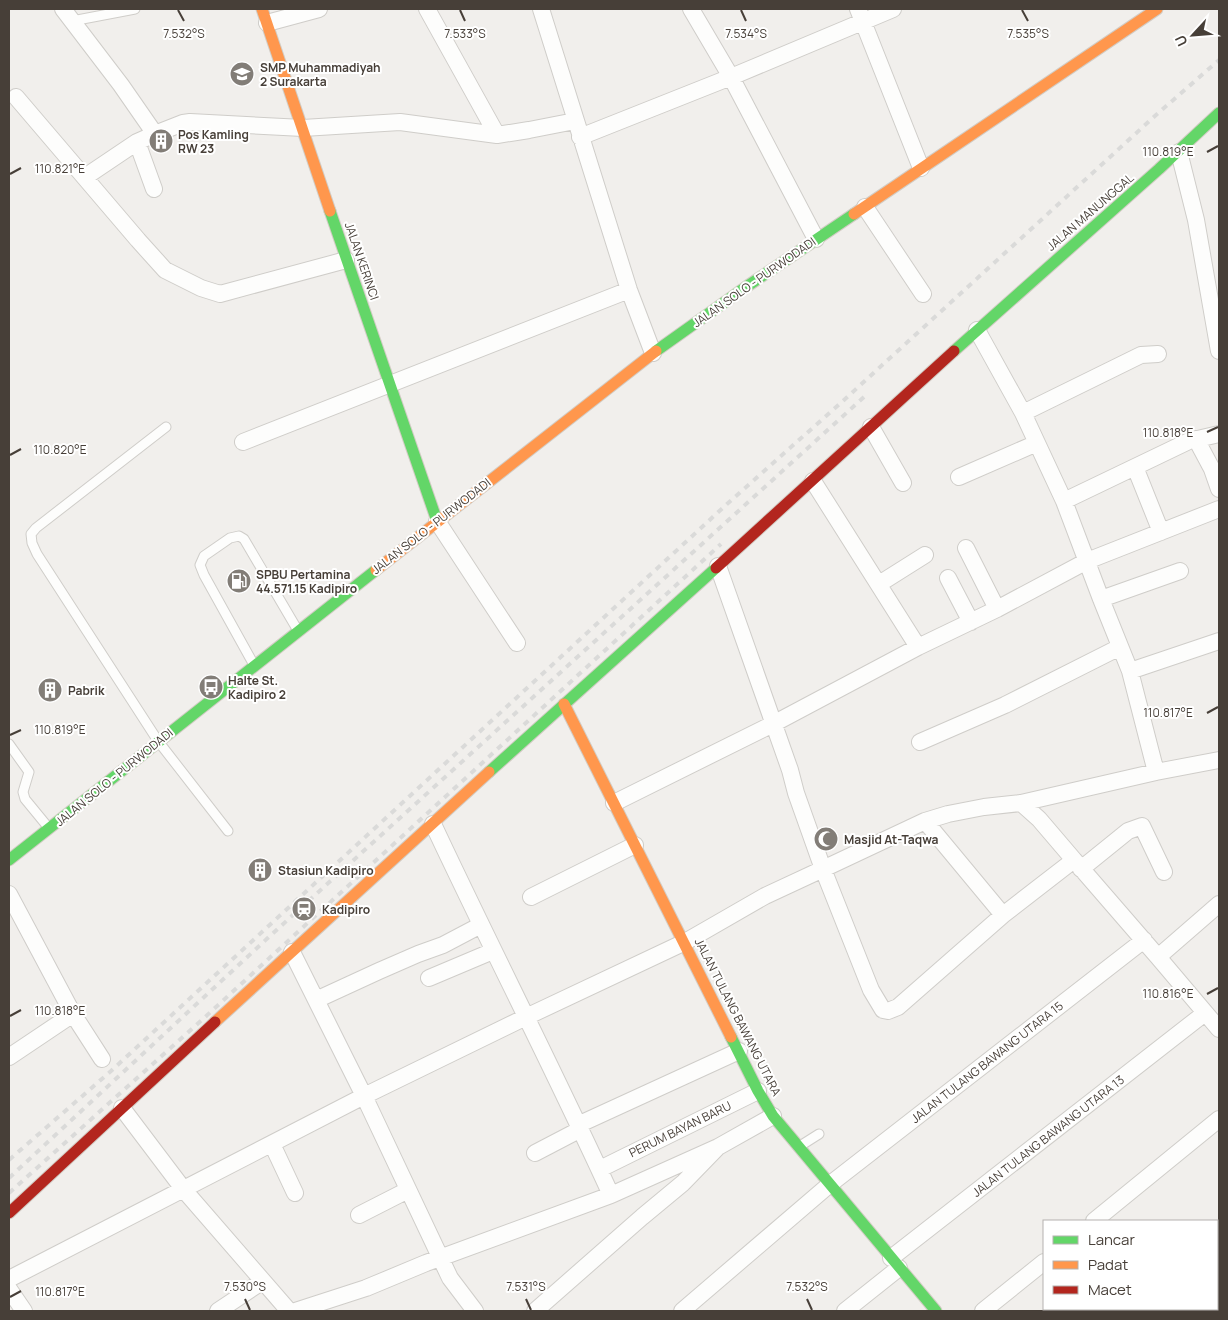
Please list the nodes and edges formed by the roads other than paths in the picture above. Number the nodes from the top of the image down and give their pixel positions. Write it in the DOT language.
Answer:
graph roads {
  1 [pos="135,9"];
  2 [pos="319,9"];
  3 [pos="427,9"];
  4 [pos="541,9"];
  5 [pos="691,9"];
  6 [pos="893,9"];
  7 [pos="1146,12"];
  8 [pos="68,15"];
  9 [pos="860,15"];
  10 [pos="265,16"];
  11 [pos="731,77"];
  12 [pos="16,98"];
  13 [pos="1219,113"];
  14 [pos="575,121"];
  15 [pos="303,128"];
  16 [pos="156,134"];
  17 [pos="497,135"];
  18 [pos="580,136"];
  19 [pos="137,142"];
  20 [pos="1179,152"];
  21 [pos="921,168"];
  22 [pos="85,177"];
  23 [pos="154,189"];
  24 [pos="865,207"];
  25 [pos="816,239"];
  26 [pos="346,260"];
  27 [pos="629,290"];
  28 [pos="923,294"];
  29 [pos="977,330"];
  30 [pos="1219,351"];
  31 [pos="653,353"];
  32 [pos="1158,354"];
  33 [pos="390,384"];
  34 [pos="1023,413"];
  35 [pos="166,427"];
  36 [pos="871,427"];
  37 [pos="1219,434"];
  38 [pos="1196,439"];
  39 [pos="243,442"];
  40 [pos="1036,443"];
  41 [pos="1135,467"];
  42 [pos="959,477"];
  43 [pos="813,481"];
  44 [pos="903,483"];
  45 [pos="1219,489"];
  46 [pos="1064,501"];
  47 [pos="1219,509"];
  48 [pos="437,521"];
  49 [pos="1161,532"];
  50 [pos="966,548"];
  51 [pos="925,555"];
  52 [pos="1087,561"];
  53 [pos="718,566"];
  54 [pos="1180,571"];
  55 [pos="948,578"];
  56 [pos="879,584"];
  57 [pos="1100,599"];
  58 [pos="997,609"];
  59 [pos="971,622"];
  60 [pos="299,631"];
  61 [pos="1219,641"];
  62 [pos="517,643"];
  63 [pos="918,647"];
  64 [pos="1120,647"];
  65 [pos="255,667"];
  66 [pos="1130,671"];
  67 [pos="564,704"];
  68 [pos="773,724"];
  69 [pos="158,741"];
  70 [pos="920,742"];
  71 [pos="9,744"];
  72 [pos="1219,760"];
  73 [pos="1156,772"];
  74 [pos="614,803"];
  75 [pos="1021,803"];
  76 [pos="925,821"];
  77 [pos="433,824"];
  78 [pos="50,828"];
  79 [pos="228,831"];
  80 [pos="635,845"];
  81 [pos="9,860"];
  82 [pos="1078,865"];
  83 [pos="823,869"];
  84 [pos="1164,872"];
  85 [pos="9,894"];
  86 [pos="531,897"];
  87 [pos="1219,904"];
  88 [pos="1003,915"];
  89 [pos="481,925"];
  90 [pos="1144,940"];
  91 [pos="685,942"];
  92 [pos="493,951"];
  93 [pos="292,952"];
  94 [pos="1158,956"];
  95 [pos="429,978"];
  96 [pos="316,1000"];
  97 [pos="1205,1013"];
  98 [pos="73,1014"];
  99 [pos="526,1017"];
  100 [pos="1219,1029"];
  101 [pos="739,1051"];
  102 [pos="9,1057"];
  103 [pos="102,1059"];
  104 [pos="758,1091"];
  105 [pos="364,1096"];
  106 [pos="122,1108"];
  107 [pos="773,1116"];
  108 [pos="1219,1119"];
  109 [pos="581,1126"];
  110 [pos="819,1134"];
  111 [pos="272,1144"];
  112 [pos="718,1147"];
  113 [pos="798,1148"];
  114 [pos="536,1153"];
  115 [pos="602,1168"];
  116 [pos="829,1185"];
  117 [pos="184,1190"];
  118 [pos="408,1190"];
  119 [pos="296,1193"];
  120 [pos="611,1195"];
  121 [pos="9,1213"];
  122 [pos="359,1215"];
  123 [pos="1095,1220"];
  124 [pos="441,1258"];
  125 [pos="895,1263"];
  126 [pos="1043,1263"];
  127 [pos="9,1279"];
  128 [pos="263,1281"];
  129 [pos="9,1289"];
  130 [pos="24,1311"];
  131 [pos="218,1311"];
  132 [pos="289,1311"];
  133 [pos="295,1311"];
  134 [pos="475,1311"];
  135 [pos="535,1311"];
  136 [pos="682,1311"];
  137 [pos="846,1311"];
  138 [pos="936,1311"];
  139 [pos="983,1311"];
  1 -- 8 [label="lane"];
  2 -- 10 [label="street"];
  3 -- 17 [label="street"];
  4 -- 14 [label="street"];
  5 -- 11 [label="street"];
  6 -- 9 [label="street"];
  7 -- 21 [label="street, JALAN SOLO - PURWODADI"];
  8 -- 16 [label="street"];
  9 -- 11 [label="street"];
  9 -- 21 [label="street"];
  10 -- 15 [label="street, JALAN KERINCI"];
  11 -- 18 [label="street"];
  11 -- 25 [label="street"];
  12 -- 22 [label="street"];
  13 -- 20 [label="street, JALAN MANUNGGAL"];
  14 -- 17 [label="street"];
  14 -- 18 [label="street"];
  15 -- 16 [label="street"];
  15 -- 17 [label="street"];
  15 -- 26 [label="street, JALAN KERINCI"];
  16 -- 19 [label="street"];
  18 -- 27 [label="street"];
  19 -- 22 [label="street"];
  19 -- 23 [label="street"];
  20 -- 29 [label="street, JALAN MANUNGGAL"];
  20 -- 30 [label="street"];
  21 -- 24 [label="street, JALAN SOLO - PURWODADI"];
  22 -- 26 [label="street"];
  24 -- 25 [label="street, JALAN SOLO - PURWODADI"];
  24 -- 28 [label="street"];
  25 -- 31 [label="street, JALAN SOLO - PURWODADI"];
  26 -- 33 [label="street, JALAN KERINCI"];
  27 -- 31 [label="street"];
  27 -- 33 [label="street"];
  29 -- 34 [label="street"];
  29 -- 36 [label="street, JALAN MANUNGGAL"];
  31 -- 48 [label="street, JALAN SOLO - PURWODADI"];
  32 -- 34 [label="street"];
  33 -- 39 [label="street"];
  33 -- 48 [label="street, JALAN KERINCI"];
  34 -- 40 [label="street"];
  35 -- 69 [label="lane"];
  36 -- 43 [label="street, JALAN MANUNGGAL"];
  36 -- 44 [label="street"];
  37 -- 38 [label="street"];
  38 -- 41 [label="street"];
  38 -- 45 [label="street"];
  40 -- 42 [label="street"];
  40 -- 46 [label="street"];
  41 -- 46 [label="street"];
  41 -- 49 [label="street"];
  43 -- 53 [label="street, JALAN MANUNGGAL"];
  43 -- 56 [label="street"];
  46 -- 52 [label="street"];
  47 -- 49 [label="street"];
  48 -- 60 [label="street, JALAN SOLO - PURWODADI"];
  48 -- 62 [label="street"];
  49 -- 52 [label="street"];
  50 -- 58 [label="street"];
  51 -- 56 [label="street"];
  52 -- 57 [label="street"];
  52 -- 58 [label="street"];
  53 -- 67 [label="street, JALAN MANUNGGAL"];
  53 -- 68 [label="street"];
  54 -- 57 [label="street"];
  55 -- 59 [label="street"];
  56 -- 63 [label="street"];
  57 -- 64 [label="street"];
  58 -- 59 [label="street"];
  59 -- 63 [label="street"];
  60 -- 65 [label="street, JALAN SOLO - PURWODADI"];
  60 -- 65 [label="lane"];
  61 -- 66 [label="street"];
  63 -- 68 [label="street"];
  64 -- 66 [label="street"];
  64 -- 70 [label="street"];
  65 -- 69 [label="street, JALAN SOLO - PURWODADI"];
  66 -- 73 [label="street"];
  67 -- 74 [label="street, JALAN TULANG BAWANG UTARA"];
  67 -- 77 [label="street, JALAN MANUNGGAL"];
  68 -- 74 [label="street"];
  68 -- 83 [label="street"];
  69 -- 78 [label="street, JALAN SOLO - PURWODADI"];
  69 -- 79 [label="lane"];
  71 -- 78 [label="lane"];
  72 -- 73 [label="street"];
  73 -- 75 [label="street"];
  74 -- 80 [label="street, JALAN TULANG BAWANG UTARA"];
  75 -- 76 [label="street"];
  75 -- 82 [label="street"];
  76 -- 83 [label="street"];
  76 -- 88 [label="street"];
  77 -- 89 [label="street"];
  77 -- 93 [label="street, JALAN MANUNGGAL"];
  78 -- 81 [label="street, JALAN SOLO - PURWODADI"];
  80 -- 86 [label="street"];
  80 -- 91 [label="street, JALAN TULANG BAWANG UTARA"];
  82 -- 84 [label="street"];
  82 -- 88 [label="street"];
  82 -- 90 [label="street"];
  83 -- 88 [label="street"];
  83 -- 91 [label="street"];
  85 -- 98 [label="street"];
  87 -- 94 [label="street"];
  89 -- 92 [label="street"];
  89 -- 96 [label="street"];
  90 -- 94 [label="street"];
  90 -- 116 [label="street, JALAN TULANG BAWANG UTARA 15"];
  91 -- 99 [label="street"];
  91 -- 101 [label="street, JALAN TULANG BAWANG UTARA"];
  92 -- 95 [label="street"];
  92 -- 99 [label="street"];
  93 -- 96 [label="street"];
  93 -- 106 [label="street, JALAN MANUNGGAL"];
  94 -- 97 [label="street"];
  96 -- 105 [label="street"];
  97 -- 100 [label="street"];
  97 -- 125 [label="street, JALAN TULANG BAWANG UTARA 13"];
  98 -- 102 [label="street"];
  98 -- 103 [label="street"];
  99 -- 105 [label="street"];
  99 -- 109 [label="street"];
  101 -- 104 [label="street, JALAN TULANG BAWANG UTARA"];
  101 -- 109 [label="street"];
  104 -- 107 [label="street, JALAN TULANG BAWANG UTARA"];
  104 -- 115 [label="street, PERUM BAYAN BARU"];
  105 -- 111 [label="street"];
  105 -- 118 [label="street"];
  106 -- 117 [label="street"];
  106 -- 121 [label="street, JALAN MANUNGGAL"];
  107 -- 112 [label="street"];
  107 -- 113 [label="street, JALAN TULANG BAWANG UTARA"];
  108 -- 123 [label="street"];
  109 -- 114 [label="street"];
  109 -- 120 [label="street"];
  110 -- 113 [label="lane"];
  111 -- 117 [label="street"];
  111 -- 119 [label="street"];
  112 -- 120 [label="street"];
  112 -- 135 [label="street"];
  113 -- 116 [label="street, JALAN TULANG BAWANG UTARA"];
  116 -- 125 [label="street, JALAN TULANG BAWANG UTARA"];
  116 -- 136 [label="street, JALAN TULANG BAWANG UTARA 15"];
  117 -- 127 [label="street"];
  117 -- 128 [label="street"];
  118 -- 122 [label="street"];
  118 -- 124 [label="street"];
  120 -- 124 [label="street"];
  124 -- 133 [label="street"];
  124 -- 134 [label="street"];
  125 -- 137 [label="street, JALAN TULANG BAWANG UTARA 13"];
  125 -- 138 [label="street, JALAN TULANG BAWANG UTARA"];
  126 -- 139 [label="street"];
  128 -- 131 [label="street"];
  128 -- 132 [label="street"];
  129 -- 130 [label="street"];
}
